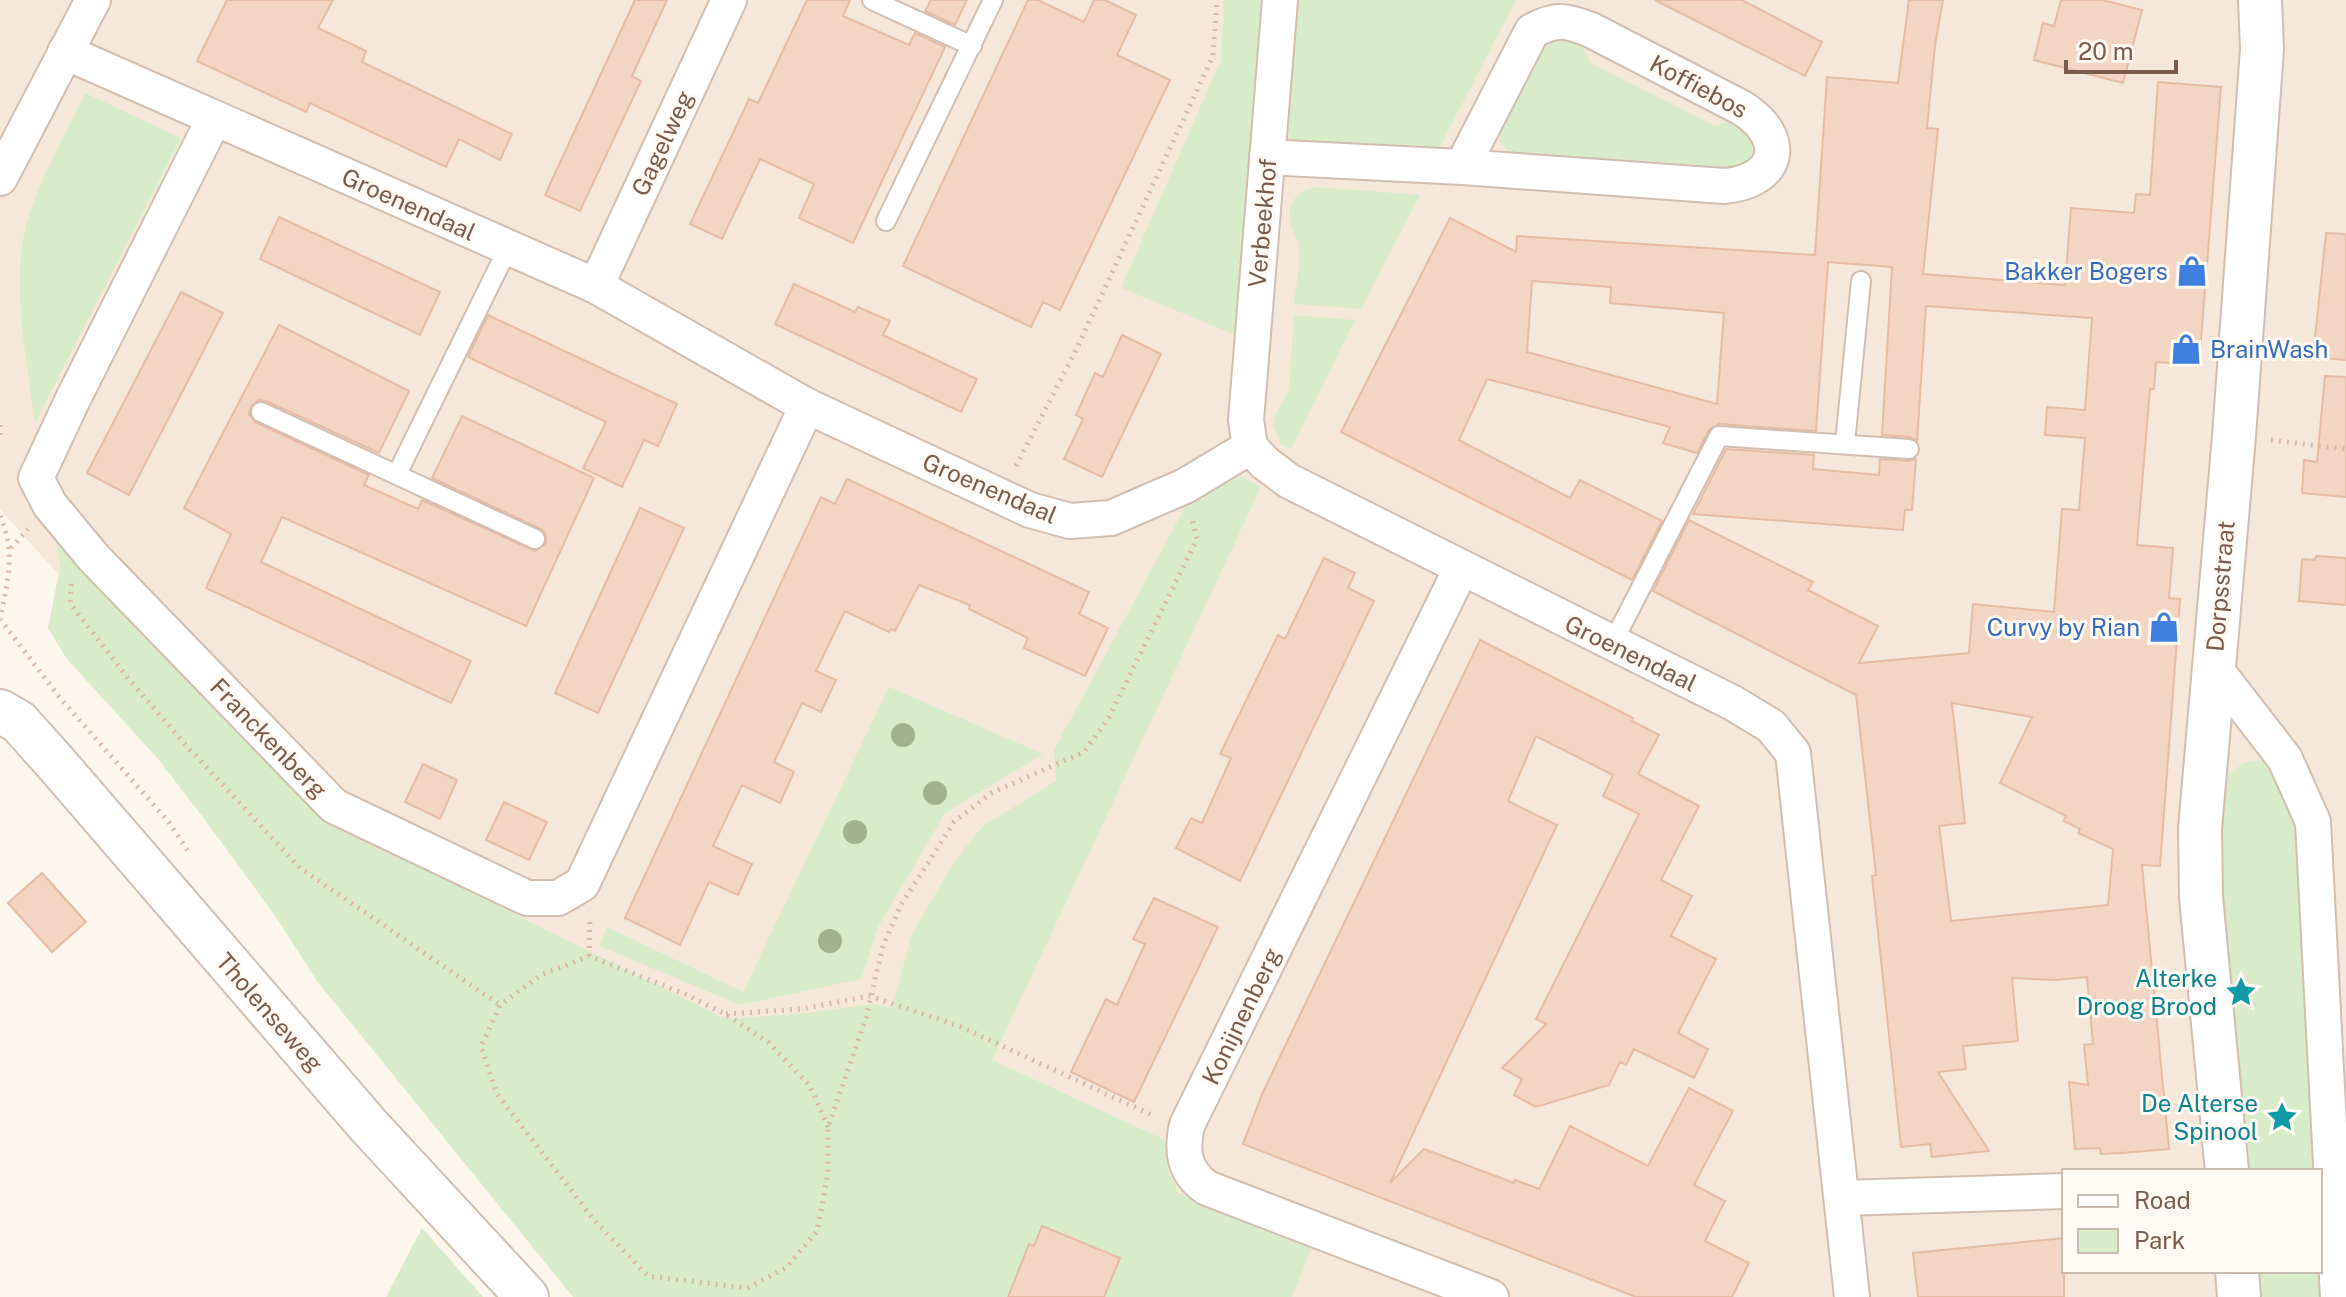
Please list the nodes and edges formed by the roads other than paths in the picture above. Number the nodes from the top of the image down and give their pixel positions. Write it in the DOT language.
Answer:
graph roads {
  1 [pos="93,0"];
  2 [pos="729,0"];
  3 [pos="872,0"];
  4 [pos="993,0"];
  5 [pos="1280,0"];
  6 [pos="2260,0"];
  7 [pos="972,46"];
  8 [pos="65,52"];
  9 [pos="214,119"];
  10 [pos="1267,157"];
  11 [pos="1462,167"];
  12 [pos="0,178"];
  13 [pos="886,221"];
  14 [pos="508,248"];
  15 [pos="1861,281"];
  16 [pos="596,286"];
  17 [pos="807,406"];
  18 [pos="261,412"];
  19 [pos="1845,443"];
  20 [pos="1250,447"];
  21 [pos="1909,449"];
  22 [pos="397,474"];
  23 [pos="535,539"];
  24 [pos="1461,569"];
  25 [pos="1612,644"];
  26 [pos="2213,666"];
  27 [pos="0,678"];
  28 [pos="9,716"];
  29 [pos="2227,1169"];
  30 [pos="2333,1185"];
  31 [pos="2062,1191"];
  32 [pos="1842,1198"];
  33 [pos="2237,1273"];
  34 [pos="527,1297"];
  35 [pos="1491,1297"];
  36 [pos="1852,1297"];
  37 [pos="2239,1297"];
  38 [pos="2338,1297"];
  1 -- 8 [label="street"];
  2 -- 16 [label="street, Gagelweg"];
  3 -- 7 [label="lane"];
  4 -- 7 [label="lane"];
  5 -- 10 [label="street, Verbeekhof"];
  6 -- 26 [label="street, Dorpsstraat"];
  7 -- 13 [label="lane"];
  8 -- 9 [label="street, Groenendaal"];
  8 -- 12 [label="street"];
  9 -- 14 [label="street, Groenendaal"];
  9 -- 17 [label="street, Franckenberg"];
  10 -- 11 [label="street, Koffiebos"];
  10 -- 20 [label="street, Verbeekhof"];
  11 -- 11 [label="street, Koffiebos"];
  14 -- 16 [label="street, Groenendaal"];
  14 -- 22 [label="lane"];
  15 -- 19 [label="lane"];
  16 -- 17 [label="street, Groenendaal"];
  17 -- 20 [label="street, Groenendaal"];
  18 -- 22 [label="lane"];
  19 -- 21 [label="lane"];
  19 -- 25 [label="lane"];
  20 -- 24 [label="street, Groenendaal"];
  22 -- 23 [label="lane"];
  24 -- 25 [label="street, Groenendaal"];
  24 -- 35 [label="street, Konijnenberg"];
  25 -- 32 [label="street, Groenendaal"];
  26 -- 29 [label="street, Dorpsstraat"];
  26 -- 30 [label="street"];
  27 -- 28 [label="street, Tholenseweg"];
  28 -- 34 [label="street, Tholenseweg"];
  30 -- 38 [label="street"];
  31 -- 32 [label="street"];
  32 -- 36 [label="street, Groenendaal"];
  33 -- 37 [label="street"];
}
